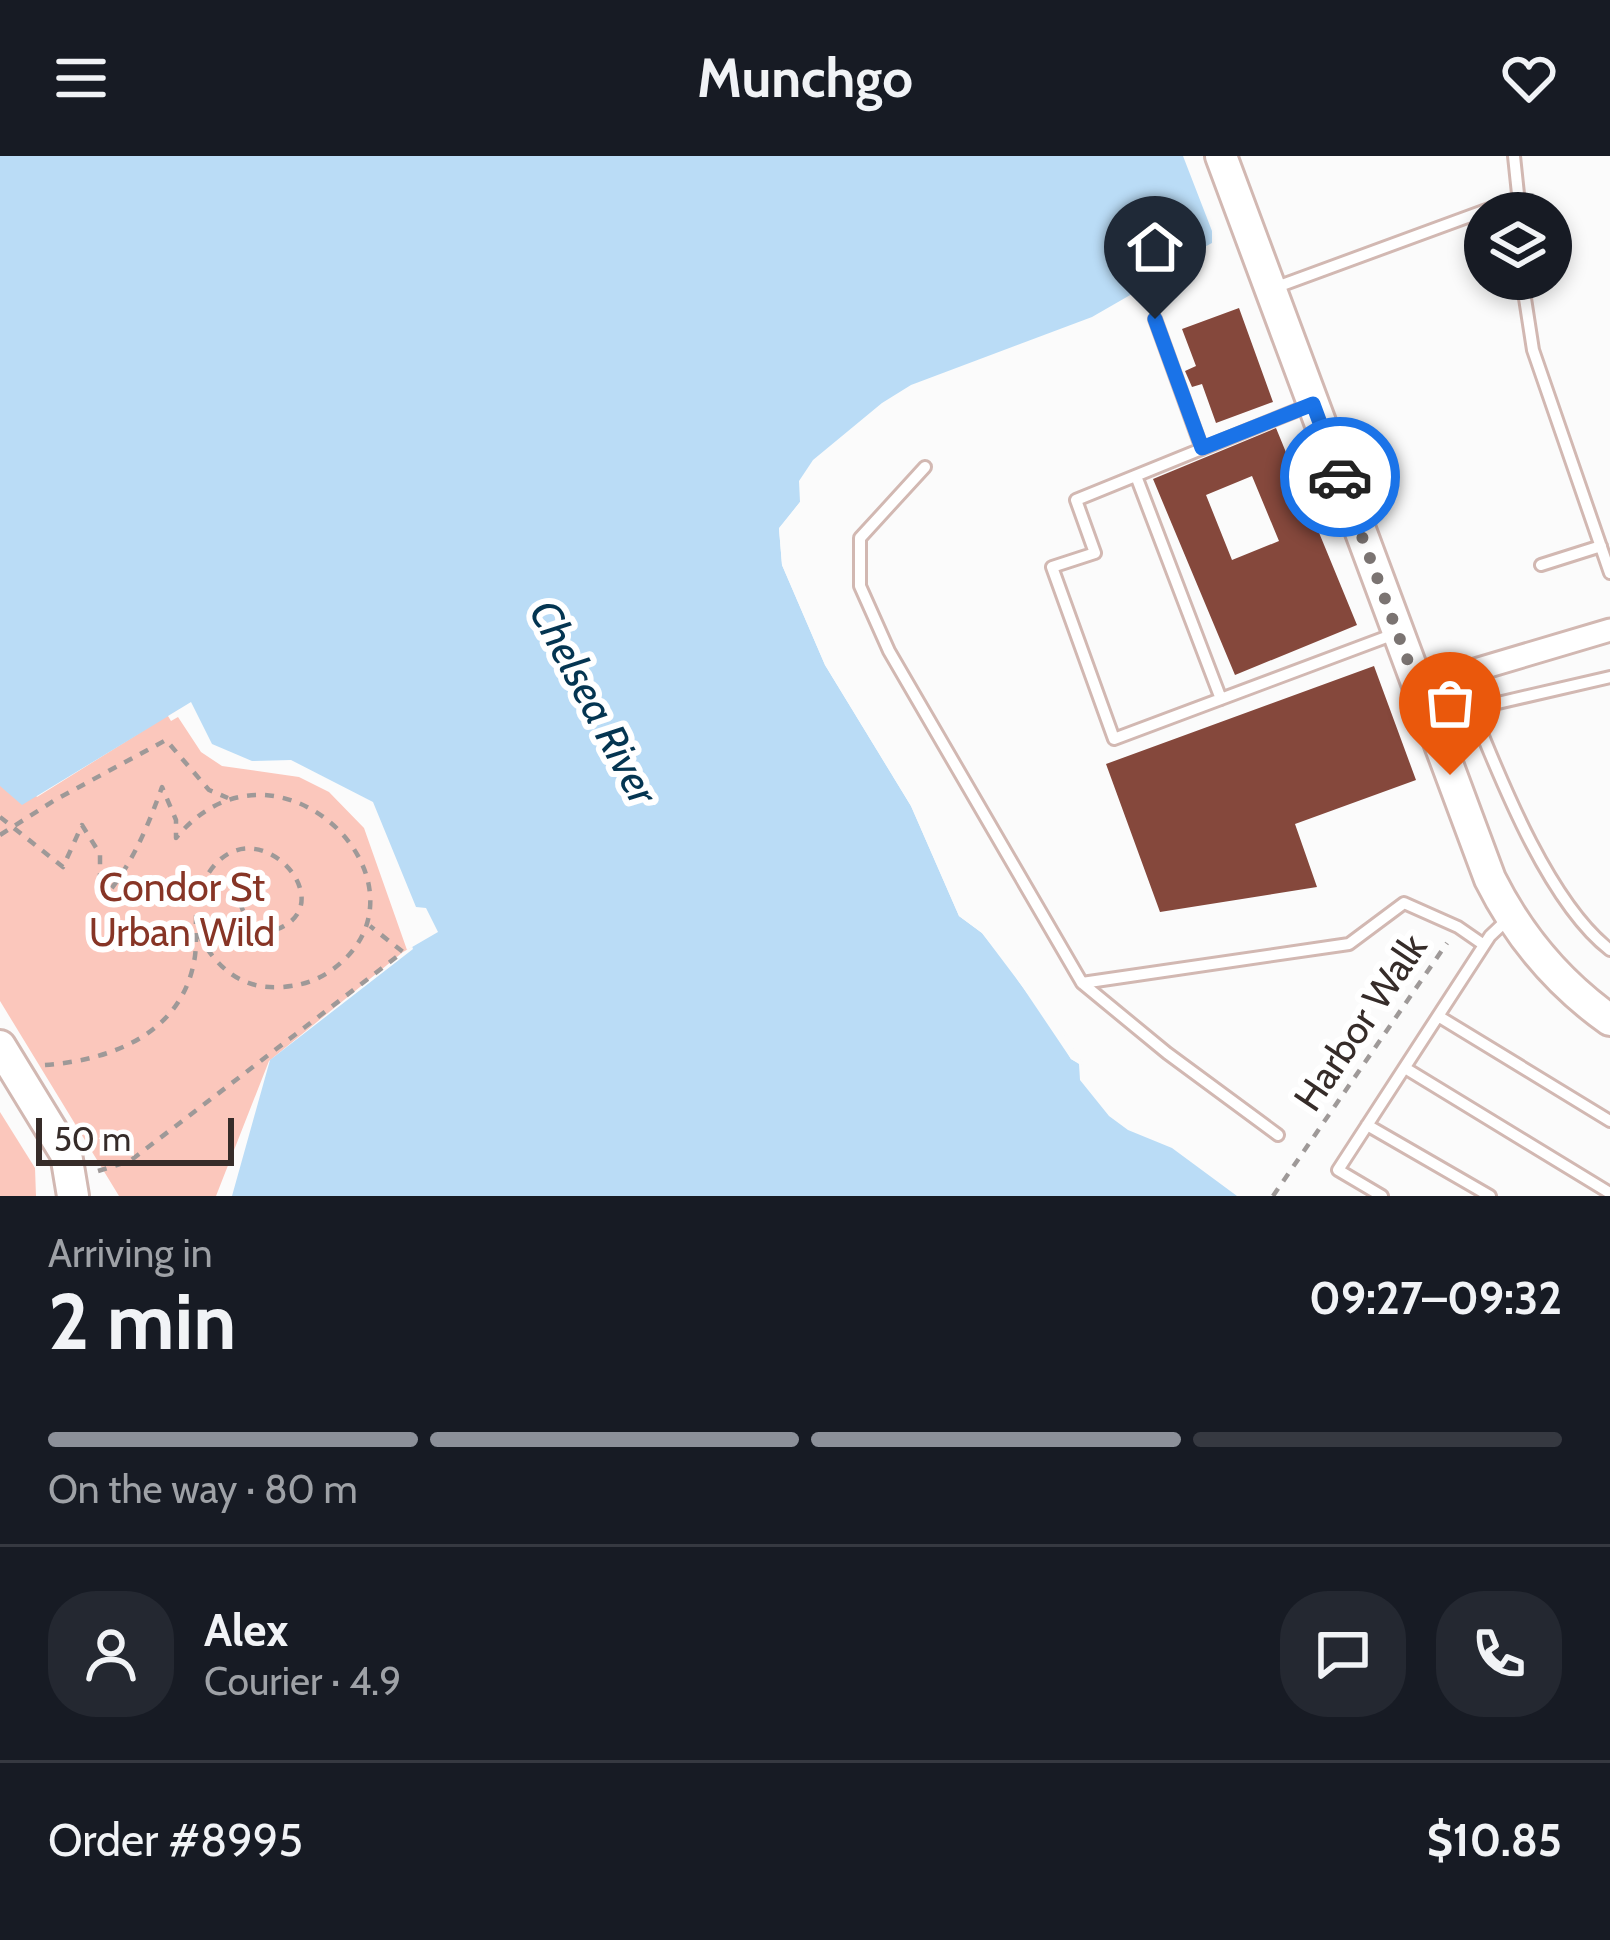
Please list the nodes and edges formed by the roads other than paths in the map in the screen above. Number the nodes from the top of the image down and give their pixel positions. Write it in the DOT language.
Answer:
graph roads {
  1 [pos="1221,156"];
  2 [pos="1514,156"];
  3 [pos="1518,192"];
  4 [pos="1464,218"];
  5 [pos="1271,289"];
  6 [pos="1525,300"];
  7 [pos="1155,319"];
  8 [pos="1313,404"];
  9 [pos="1202,448"];
  10 [pos="925,467"];
  11 [pos="1136,476"];
  12 [pos="1601,546"];
  13 [pos="1541,565"];
  14 [pos="1610,573"];
  15 [pos="1610,630"];
  16 [pos="1398,633"];
  17 [pos="1610,677"];
  18 [pos="1418,687"];
  19 [pos="1221,699"];
  20 [pos="1510,917"];
  21 [pos="1484,944"];
  22 [pos="1610,950"];
  23 [pos="1082,983"];
  24 [pos="1438,1016"];
  25 [pos="1610,1020"];
  26 [pos="0,1046"];
  27 [pos="1405,1068"];
  28 [pos="1610,1121"];
  29 [pos="1367,1125"];
  30 [pos="1278,1135"];
  31 [pos="1610,1193"];
  32 [pos="73,1196"];
  33 [pos="1382,1196"];
  34 [pos="1490,1196"];
  1 -- 5 [label="main road"];
  2 -- 3 [label="lane"];
  4 -- 5 [label="lane"];
  5 -- 8 [label="main road"];
  6 -- 12 [label="lane"];
  7 -- 9 [label="lane"];
  8 -- 9 [label="lane"];
  8 -- 16 [label="main road"];
  9 -- 11 [label="lane"];
  10 -- 23 [label="lane"];
  11 -- 19 [label="lane"];
  11 -- 19 [label="lane"];
  12 -- 13 [label="lane"];
  12 -- 14 [label="lane"];
  15 -- 18 [label="street"];
  16 -- 18 [label="main road"];
  16 -- 19 [label="lane"];
  17 -- 22 [label="lane"];
  18 -- 20 [label="main road"];
  20 -- 21 [label="lane"];
  20 -- 25 [label="main road"];
  21 -- 23 [label="lane"];
  21 -- 24 [label="lane"];
  23 -- 30 [label="lane"];
  24 -- 27 [label="lane"];
  24 -- 28 [label="lane"];
  26 -- 32 [label="main road"];
  27 -- 29 [label="lane"];
  27 -- 31 [label="lane"];
  29 -- 33 [label="lane"];
  29 -- 34 [label="lane"];
}
